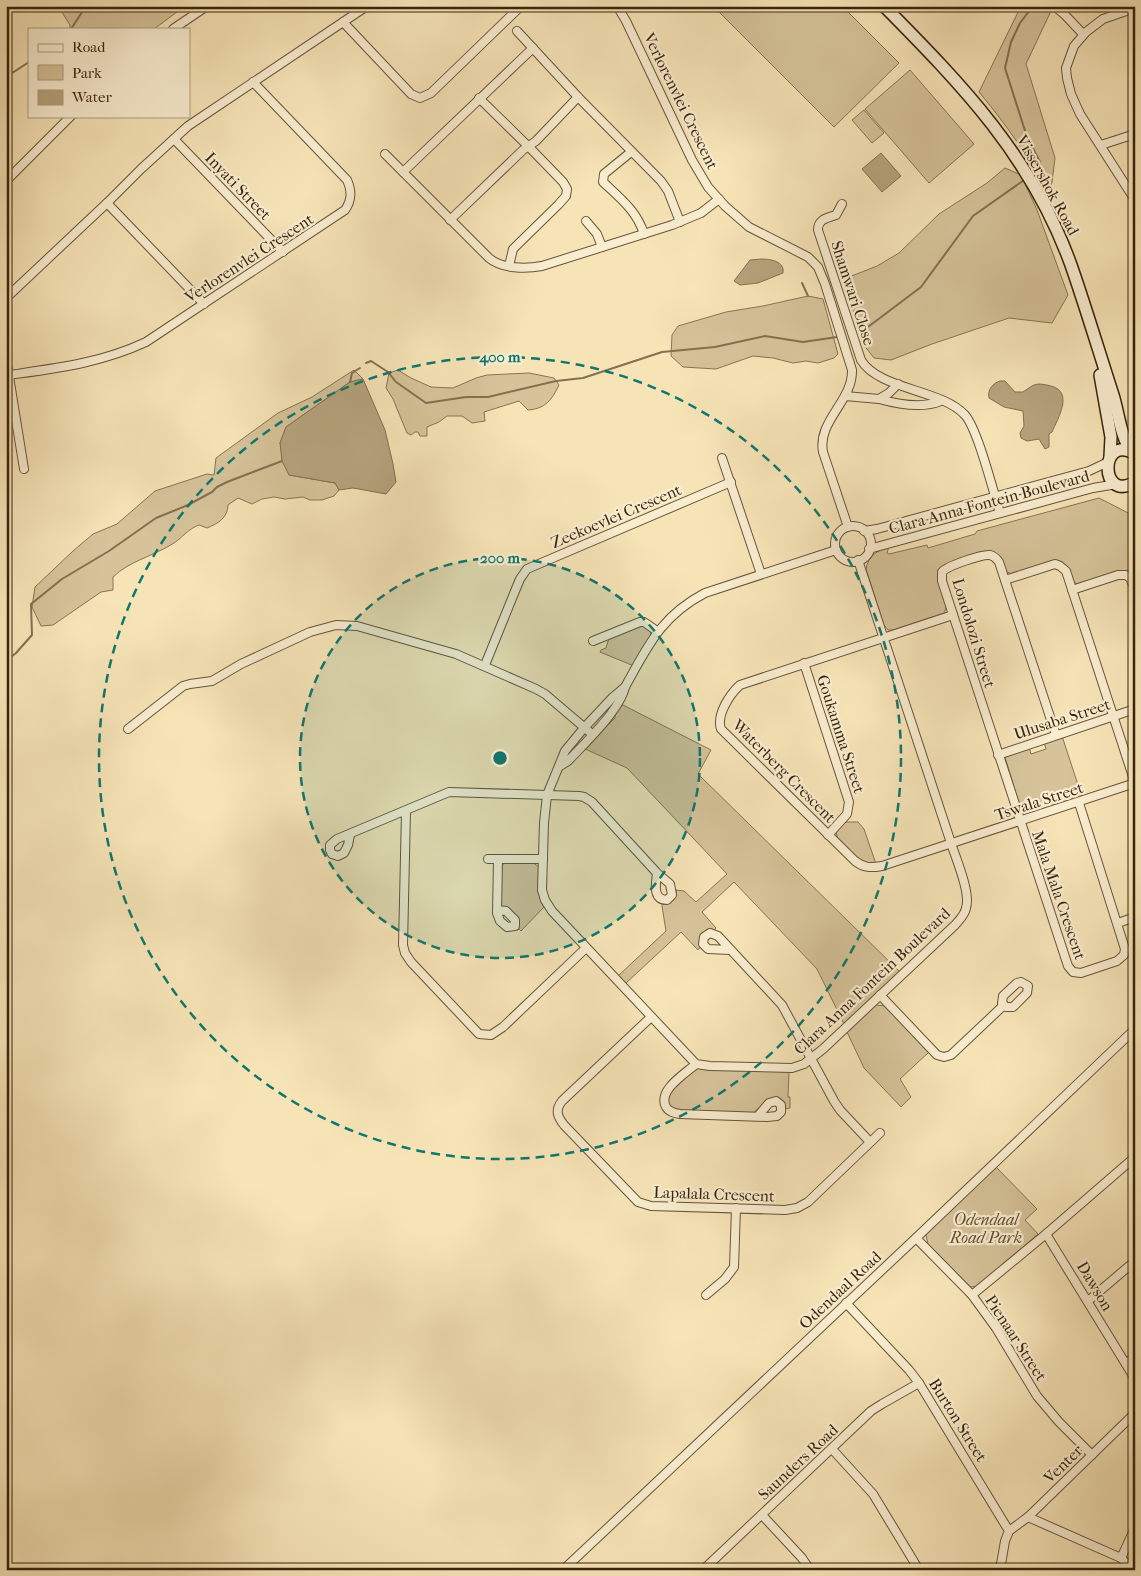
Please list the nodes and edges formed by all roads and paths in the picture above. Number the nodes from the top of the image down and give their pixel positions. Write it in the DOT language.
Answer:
graph roads {
  1 [pos="207,6"];
  2 [pos="367,6"];
  3 [pos="521,6"];
  4 [pos="617,6"];
  5 [pos="884,6"];
  6 [pos="1054,6"];
  7 [pos="1135,8"];
  8 [pos="343,22"];
  9 [pos="174,28"];
  10 [pos="517,31"];
  11 [pos="1083,34"];
  12 [pos="533,48"];
  13 [pos="253,82"];
  14 [pos="578,97"];
  15 [pos="479,98"];
  16 [pos="68,118"];
  17 [pos="1135,134"];
  18 [pos="174,139"];
  19 [pos="1101,145"];
  20 [pos="529,147"];
  21 [pos="631,152"];
  22 [pos="385,154"];
  23 [pos="403,172"];
  24 [pos="6,181"];
  25 [pos="719,199"];
  26 [pos="1135,200"];
  27 [pos="107,204"];
  28 [pos="842,204"];
  29 [pos="450,220"];
  30 [pos="586,220"];
  31 [pos="680,222"];
  32 [pos="644,234"];
  33 [pos="602,247"];
  34 [pos="283,252"];
  35 [pos="509,266"];
  36 [pos="6,298"];
  37 [pos="204,304"];
  38 [pos="1092,332"];
  39 [pos="6,358"];
  40 [pos="9,375"];
  41 [pos="898,384"];
  42 [pos="845,396"];
  43 [pos="879,399"];
  44 [pos="941,401"];
  45 [pos="1133,453"];
  46 [pos="722,458"];
  47 [pos="1109,460"];
  48 [pos="24,469"];
  49 [pos="731,482"];
  50 [pos="1135,482"];
  51 [pos="1120,485"];
  52 [pos="1135,496"];
  53 [pos="995,497"];
  54 [pos="1000,513"];
  55 [pos="848,527"];
  56 [pos="864,531"];
  57 [pos="870,549"];
  58 [pos="836,550"];
  59 [pos="858,560"];
  60 [pos="760,574"];
  61 [pos="1005,580"];
  62 [pos="1135,589"];
  63 [pos="1072,590"];
  64 [pos="953,614"];
  65 [pos="658,631"];
  66 [pos="884,637"];
  67 [pos="593,641"];
  68 [pos="804,663"];
  69 [pos="485,665"];
  70 [pos="625,687"];
  71 [pos="1135,710"];
  72 [pos="1113,717"];
  73 [pos="584,728"];
  74 [pos="128,729"];
  75 [pos="592,734"];
  76 [pos="1056,735"];
  77 [pos="998,754"];
  78 [pos="560,766"];
  79 [pos="1135,783"];
  80 [pos="547,795"];
  81 [pos="1079,803"];
  82 [pos="406,811"];
  83 [pos="1019,821"];
  84 [pos="350,835"];
  85 [pos="828,835"];
  86 [pos="951,843"];
  87 [pos="488,859"];
  88 [pos="498,859"];
  89 [pos="543,860"];
  90 [pos="657,873"];
  91 [pos="497,910"];
  92 [pos="1135,917"];
  93 [pos="1118,923"];
  94 [pos="586,948"];
  95 [pos="730,950"];
  96 [pos="880,995"];
  97 [pos="1004,1005"];
  98 [pos="651,1017"];
  99 [pos="1133,1034"];
  100 [pos="811,1060"];
  101 [pos="696,1064"];
  102 [pos="758,1116"];
  103 [pos="880,1133"];
  104 [pos="870,1142"];
  105 [pos="1135,1158"];
  106 [pos="736,1208"];
  107 [pos="1046,1234"];
  108 [pos="916,1238"];
  109 [pos="1135,1261"];
  110 [pos="706,1295"];
  111 [pos="972,1295"];
  112 [pos="1088,1301"];
  113 [pos="846,1303"];
  114 [pos="1135,1357"];
  115 [pos="1126,1364"];
  116 [pos="1135,1379"];
  117 [pos="918,1383"];
  118 [pos="1135,1413"];
  119 [pos="832,1449"];
  120 [pos="1092,1455"];
  121 [pos="762,1515"];
  122 [pos="1028,1517"];
  123 [pos="1135,1528"];
  124 [pos="1009,1532"];
  125 [pos="1121,1558"];
  126 [pos="1128,1568"];
  127 [pos="565,1569"];
  128 [pos="704,1570"];
  129 [pos="810,1570"];
  130 [pos="919,1570"];
  131 [pos="1000,1570"];
  1 -- 9 [label="street"];
  2 -- 8 [label="street"];
  3 -- 8 [label="street"];
  4 -- 25 [label="street, Verlorenvlei Crescent"];
  5 -- 38 [label="main road, Vissershok Road"];
  6 -- 11 [label="street"];
  7 -- 11 [label="street"];
  8 -- 13 [label="street"];
  10 -- 12 [label="street"];
  11 -- 19 [label="street"];
  12 -- 14 [label="street"];
  12 -- 15 [label="street"];
  13 -- 18 [label="street"];
  13 -- 34 [label="street, Verlorenvlei Crescent"];
  14 -- 20 [label="street"];
  14 -- 21 [label="street"];
  15 -- 20 [label="street"];
  15 -- 23 [label="street"];
  16 -- 24 [label="street"];
  17 -- 19 [label="street"];
  18 -- 27 [label="street"];
  18 -- 34 [label="street, Inyati Street"];
  19 -- 26 [label="street"];
  20 -- 29 [label="street"];
  20 -- 35 [label="street"];
  21 -- 31 [label="street"];
  21 -- 32 [label="street"];
  22 -- 23 [label="street"];
  23 -- 29 [label="street"];
  25 -- 31 [label="street"];
  25 -- 42 [label="street, Verlorenvlei Crescent"];
  27 -- 36 [label="street"];
  27 -- 37 [label="street"];
  28 -- 41 [label="street, Shamwari Close"];
  29 -- 35 [label="street"];
  30 -- 33 [label="street"];
  31 -- 32 [label="street"];
  32 -- 33 [label="street"];
  33 -- 35 [label="street"];
  34 -- 37 [label="street, Verlorenvlei Crescent"];
  37 -- 40 [label="street, Verlorenvlei Crescent"];
  38 -- 45 [label="main road"];
  38 -- 47 [label="main road"];
  39 -- 40 [label="street"];
  40 -- 48 [label="street"];
  41 -- 43 [label="street"];
  41 -- 44 [label="street, Shamwari Close"];
  42 -- 43 [label="street"];
  42 -- 55 [label="street, Verlorenvlei Crescent"];
  43 -- 44 [label="street"];
  44 -- 53 [label="street, Shamwari Close"];
  45 -- 47 [label="main road"];
  46 -- 49 [label="street"];
  47 -- 51 [label="main road"];
  47 -- 53 [label="street, Clara Anna Fontein Boulevard"];
  49 -- 60 [label="street"];
  49 -- 69 [label="street, Zeekoevlei Crescent"];
  50 -- 51 [label="main road"];
  51 -- 52 [label="main road"];
  51 -- 54 [label="street, Clara Anna Fontein Boulevard"];
  53 -- 54 [label="street, Shamwari Close"];
  53 -- 56 [label="street, Clara Anna Fontein Boulevard"];
  54 -- 57 [label="street, Clara Anna Fontein Boulevard"];
  55 -- 56 [label="street"];
  55 -- 58 [label="street"];
  56 -- 57 [label="street"];
  57 -- 59 [label="street"];
  58 -- 59 [label="street"];
  58 -- 60 [label="street"];
  59 -- 66 [label="street, Clara Anna Fontein Boulevard"];
  60 -- 65 [label="street"];
  61 -- 63 [label="street"];
  61 -- 64 [label="street, Londolozi Street"];
  61 -- 76 [label="street, Londolozi Street"];
  62 -- 63 [label="street"];
  63 -- 72 [label="street"];
  64 -- 66 [label="street, Waterberg Crescent"];
  64 -- 77 [label="street, Londolozi Street"];
  65 -- 67 [label="street"];
  65 -- 70 [label="street"];
  66 -- 68 [label="street, Waterberg Crescent"];
  66 -- 86 [label="street, Clara Anna Fontein Boulevard"];
  68 -- 85 [label="street, Goukamma Street"];
  68 -- 85 [label="street, Waterberg Crescent"];
  69 -- 73 [label="street"];
  69 -- 74 [label="street"];
  70 -- 73 [label="street"];
  70 -- 75 [label="street"];
  71 -- 72 [label="street, Ulusaba Street"];
  72 -- 76 [label="street, Ulusaba Street"];
  72 -- 79 [label="street"];
  73 -- 75 [label="street"];
  73 -- 78 [label="street"];
  75 -- 78 [label="street"];
  76 -- 77 [label="street, Ulusaba Street"];
  77 -- 83 [label="street, Londolozi Street"];
  78 -- 80 [label="street"];
  79 -- 81 [label="street, Tswala Street"];
  80 -- 82 [label="street"];
  80 -- 89 [label="street"];
  80 -- 90 [label="street"];
  81 -- 83 [label="street, Tswala Street"];
  81 -- 93 [label="street, Mala Mala Crescent"];
  82 -- 84 [label="street"];
  82 -- 94 [label="street"];
  83 -- 86 [label="street, Tswala Street"];
  83 -- 93 [label="street, Mala Mala Crescent"];
  85 -- 86 [label="street, Waterberg Crescent"];
  86 -- 96 [label="street, Clara Anna Fontein Boulevard"];
  87 -- 88 [label="street"];
  88 -- 89 [label="street"];
  88 -- 91 [label="street"];
  89 -- 94 [label="street"];
  92 -- 93 [label="street"];
  94 -- 98 [label="street"];
  95 -- 100 [label="street"];
  96 -- 97 [label="street"];
  96 -- 100 [label="street, Clara Anna Fontein Boulevard"];
  98 -- 101 [label="street"];
  98 -- 106 [label="street, Lapalala Crescent"];
  99 -- 108 [label="street, Odendaal Road"];
  100 -- 101 [label="street, Clara Anna Fontein Boulevard"];
  100 -- 104 [label="street"];
  101 -- 102 [label="street"];
  103 -- 104 [label="street, Lapalala Crescent"];
  104 -- 106 [label="street, Lapalala Crescent"];
  105 -- 107 [label="street"];
  106 -- 110 [label="street"];
  107 -- 111 [label="street"];
  107 -- 112 [label="street, Dawson"];
  108 -- 111 [label="street, Pienaar Street"];
  108 -- 113 [label="street, Odendaal Road"];
  109 -- 112 [label="street"];
  111 -- 120 [label="street, Pienaar Street"];
  112 -- 115 [label="street, Dawson"];
  113 -- 117 [label="street, Burton Street"];
  113 -- 127 [label="street, Odendaal Road"];
  114 -- 115 [label="street"];
  115 -- 116 [label="street, Dawson"];
  117 -- 119 [label="street, Saunders Road"];
  117 -- 124 [label="street, Burton Street"];
  118 -- 120 [label="street, Venter"];
  119 -- 121 [label="street, Saunders Road"];
  119 -- 130 [label="street"];
  120 -- 122 [label="street, Venter"];
  121 -- 128 [label="street, Saunders Road"];
  121 -- 129 [label="street"];
  122 -- 124 [label="street, Venter"];
  122 -- 125 [label="street"];
  123 -- 125 [label="street"];
  124 -- 131 [label="street"];
  125 -- 126 [label="street"];
}
